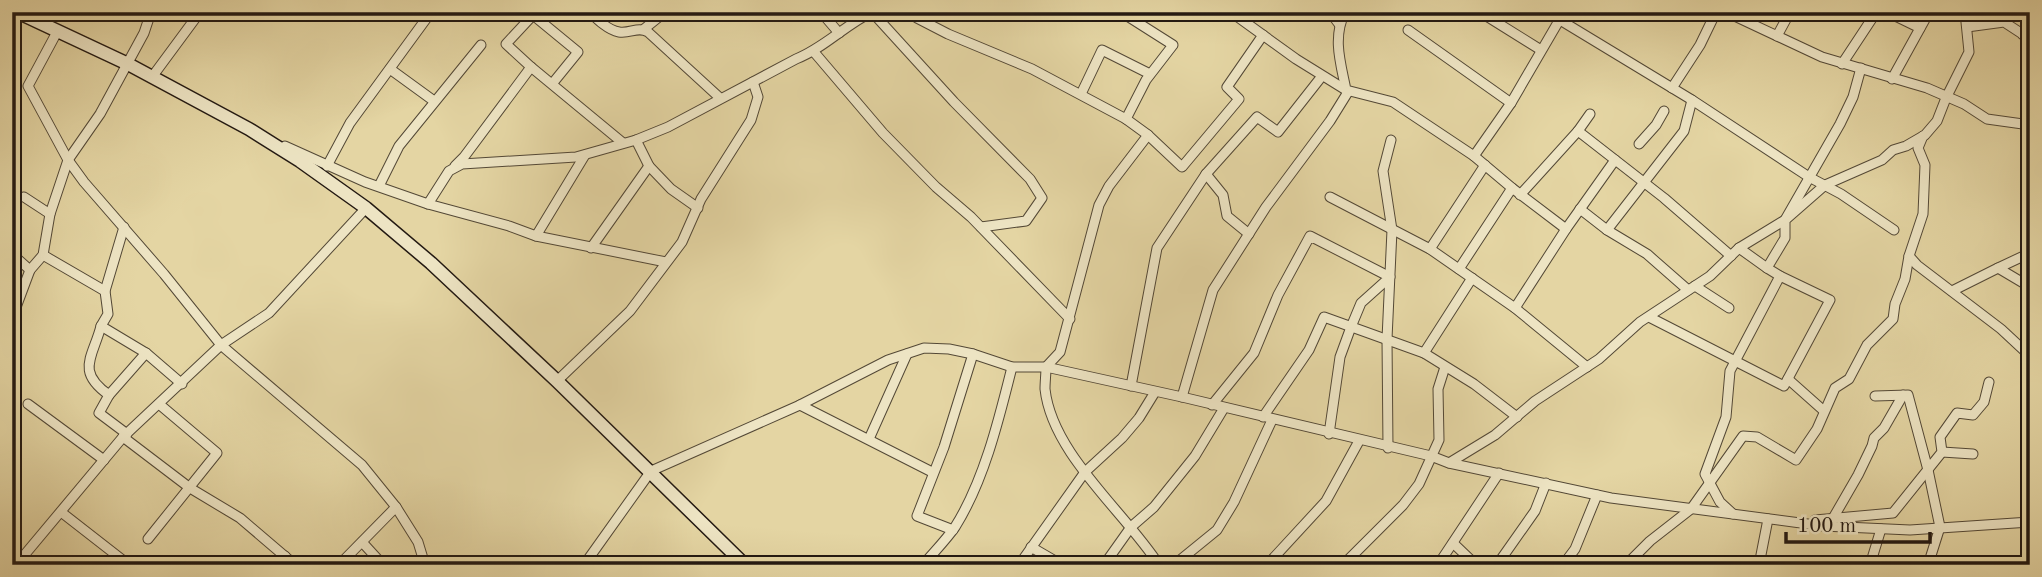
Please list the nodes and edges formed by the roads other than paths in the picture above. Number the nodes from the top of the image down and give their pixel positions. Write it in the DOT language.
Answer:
graph roads {
  1 [pos="18,12"];
  2 [pos="151,12"];
  3 [pos="200,12"];
  4 [pos="590,12"];
  5 [pos="665,12"];
  6 [pos="821,12"];
  7 [pos="872,12"];
  8 [pos="911,12"];
  9 [pos="1121,12"];
  10 [pos="1231,12"];
  11 [pos="1330,12"];
  12 [pos="1345,12"];
  13 [pos="1480,12"];
  14 [pos="1716,12"];
  15 [pos="1726,12"];
  16 [pos="1790,12"];
  17 [pos="1887,12"];
  18 [pos="1929,12"];
  19 [pos="1965,12"];
  20 [pos="1875,13"];
  21 [pos="1562,16"];
  22 [pos="426,19"];
  23 [pos="1339,23"];
  24 [pos="2030,23"];
  25 [pos="1967,27"];
  26 [pos="1920,28"];
  27 [pos="644,29"];
  28 [pos="1408,30"];
  29 [pos="57,32"];
  30 [pos="839,33"];
  31 [pos="1263,35"];
  32 [pos="1777,36"];
  33 [pos="2026,37"];
  34 [pos="481,45"];
  35 [pos="1541,50"];
  36 [pos="814,51"];
  37 [pos="128,64"];
  38 [pos="1842,64"];
  39 [pos="531,68"];
  40 [pos="1861,68"];
  41 [pos="390,69"];
  42 [pos="1150,74"];
  43 [pos="1322,76"];
  44 [pos="152,77"];
  45 [pos="1892,79"];
  46 [pos="752,82"];
  47 [pos="552,84"];
  48 [pos="1672,88"];
  49 [pos="1347,91"];
  50 [pos="1081,94"];
  51 [pos="720,98"];
  52 [pos="1946,98"];
  53 [pos="1692,100"];
  54 [pos="435,101"];
  55 [pos="1511,103"];
  56 [pos="1664,111"];
  57 [pos="1590,114"];
  58 [pos="1126,119"];
  59 [pos="2030,125"];
  60 [pos="249,129"];
  61 [pos="1578,131"];
  62 [pos="1148,135"];
  63 [pos="1923,136"];
  64 [pos="636,140"];
  65 [pos="1391,140"];
  66 [pos="623,143"];
  67 [pos="1639,144"];
  68 [pos="585,155"];
  69 [pos="1474,156"];
  70 [pos="68,160"];
  71 [pos="1615,160"];
  72 [pos="1485,165"];
  73 [pos="327,166"];
  74 [pos="649,166"];
  75 [pos="449,171"];
  76 [pos="1206,174"];
  77 [pos="1809,177"];
  78 [pos="1645,183"];
  79 [pos="1825,185"];
  80 [pos="379,186"];
  81 [pos="1512,188"];
  82 [pos="1520,195"];
  83 [pos="24,197"];
  84 [pos="1330,197"];
  85 [pos="428,204"];
  86 [pos="366,208"];
  87 [pos="698,208"];
  88 [pos="1580,209"];
  89 [pos="50,214"];
  90 [pos="1785,220"];
  91 [pos="124,227"];
  92 [pos="981,227"];
  93 [pos="1566,229"];
  94 [pos="1392,230"];
  95 [pos="1607,230"];
  96 [pos="1894,230"];
  97 [pos="1249,234"];
  98 [pos="536,236"];
  99 [pos="591,248"];
  100 [pos="1739,248"];
  101 [pos="1430,249"];
  102 [pos="2030,253"];
  103 [pos="12,254"];
  104 [pos="43,254"];
  105 [pos="1731,256"];
  106 [pos="1909,256"];
  107 [pos="666,262"];
  108 [pos="1767,268"];
  109 [pos="1998,268"];
  110 [pos="1459,269"];
  111 [pos="30,270"];
  112 [pos="1390,276"];
  113 [pos="1780,276"];
  114 [pos="1472,278"];
  115 [pos="2030,287"];
  116 [pos="1692,288"];
  117 [pos="105,291"];
  118 [pos="1952,291"];
  119 [pos="1515,308"];
  120 [pos="1729,308"];
  121 [pos="13,316"];
  122 [pos="1649,317"];
  123 [pos="1070,319"];
  124 [pos="101,326"];
  125 [pos="1351,327"];
  126 [pos="1387,339"];
  127 [pos="221,345"];
  128 [pos="146,353"];
  129 [pos="1424,353"];
  130 [pos="907,354"];
  131 [pos="973,354"];
  132 [pos="2030,356"];
  133 [pos="1735,362"];
  134 [pos="1012,366"];
  135 [pos="1046,367"];
  136 [pos="1445,367"];
  137 [pos="1587,367"];
  138 [pos="1788,379"];
  139 [pos="557,381"];
  140 [pos="1989,382"];
  141 [pos="182,384"];
  142 [pos="1131,386"];
  143 [pos="1155,391"];
  144 [pos="109,395"];
  145 [pos="1903,395"];
  146 [pos="1875,396"];
  147 [pos="1182,397"];
  148 [pos="28,404"];
  149 [pos="159,404"];
  150 [pos="800,405"];
  151 [pos="1212,405"];
  152 [pos="1224,408"];
  153 [pos="1824,411"];
  154 [pos="1517,417"];
  155 [pos="1268,419"];
  156 [pos="1329,433"];
  157 [pos="125,436"];
  158 [pos="869,439"];
  159 [pos="1359,441"];
  160 [pos="1388,448"];
  161 [pos="1942,452"];
  162 [pos="1973,454"];
  163 [pos="1431,456"];
  164 [pos="104,460"];
  165 [pos="1449,463"];
  166 [pos="1928,470"];
  167 [pos="651,471"];
  168 [pos="932,472"];
  169 [pos="1085,472"];
  170 [pos="1499,473"];
  171 [pos="1709,482"];
  172 [pos="1546,483"];
  173 [pos="190,488"];
  174 [pos="1597,495"];
  175 [pos="396,507"];
  176 [pos="1691,509"];
  177 [pos="61,512"];
  178 [pos="1735,515"];
  179 [pos="1768,519"];
  180 [pos="1832,520"];
  181 [pos="1781,521"];
  182 [pos="2030,522"];
  183 [pos="1130,527"];
  184 [pos="1940,527"];
  185 [pos="1881,528"];
  186 [pos="953,530"];
  187 [pos="148,539"];
  188 [pos="362,542"];
  189 [pos="1453,543"];
  190 [pos="1031,547"];
  191 [pos="285,556"];
  192 [pos="1440,562"];
  193 [pos="16,565"];
  194 [pos="130,565"];
  195 [pos="278,565"];
  196 [pos="295,565"];
  197 [pos="339,565"];
  198 [pos="383,565"];
  199 [pos="425,565"];
  200 [pos="584,565"];
  201 [pos="745,565"];
  202 [pos="923,565"];
  203 [pos="1019,565"];
  204 [pos="1062,565"];
  205 [pos="1104,565"];
  206 [pos="1159,565"];
  207 [pos="1174,565"];
  208 [pos="1267,565"];
  209 [pos="1343,565"];
  210 [pos="1476,565"];
  211 [pos="1497,565"];
  212 [pos="1563,565"];
  213 [pos="1626,565"];
  214 [pos="1759,565"];
  215 [pos="1870,565"];
  216 [pos="1928,565"];
  1 -- 29 [label="street"];
  2 -- 37 [label="street"];
  3 -- 44 [label="street"];
  4 -- 27 [label="street"];
  5 -- 27 [label="street"];
  6 -- 30 [label="street"];
  7 -- 30 [label="street"];
  7 -- 92 [label="street"];
  8 -- 50 [label="street"];
  9 -- 42 [label="street"];
  10 -- 31 [label="street"];
  11 -- 23 [label="street"];
  12 -- 23 [label="street"];
  13 -- 35 [label="street"];
  14 -- 48 [label="street"];
  15 -- 32 [label="street"];
  16 -- 32 [label="street"];
  17 -- 26 [label="street"];
  18 -- 26 [label="street"];
  19 -- 25 [label="street"];
  20 -- 38 [label="street"];
  21 -- 35 [label="street"];
  21 -- 48 [label="street"];
  22 -- 41 [label="street"];
  23 -- 49 [label="street"];
  24 -- 33 [label="street"];
  25 -- 33 [label="street"];
  25 -- 52 [label="street"];
  26 -- 45 [label="street"];
  27 -- 51 [label="street"];
  28 -- 55 [label="street"];
  29 -- 37 [label="street"];
  29 -- 70 [label="street"];
  30 -- 36 [label="street"];
  31 -- 43 [label="street"];
  31 -- 62 [label="street"];
  32 -- 38 [label="street"];
  34 -- 54 [label="street"];
  35 -- 55 [label="street"];
  36 -- 46 [label="street"];
  36 -- 92 [label="street"];
  37 -- 44 [label="street"];
  37 -- 70 [label="street"];
  38 -- 40 [label="street"];
  39 -- 47 [label="street"];
  39 -- 47 [label="street"];
  39 -- 75 [label="street"];
  40 -- 45 [label="street"];
  40 -- 77 [label="street"];
  41 -- 54 [label="street"];
  41 -- 73 [label="street"];
  42 -- 50 [label="street"];
  42 -- 58 [label="street"];
  43 -- 49 [label="street"];
  43 -- 76 [label="street"];
  44 -- 60 [label="street"];
  45 -- 52 [label="street"];
  46 -- 51 [label="street"];
  46 -- 87 [label="street"];
  47 -- 66 [label="street"];
  48 -- 53 [label="street"];
  49 -- 69 [label="street"];
  49 -- 97 [label="street"];
  50 -- 58 [label="street"];
  51 -- 64 [label="street"];
  52 -- 59 [label="street"];
  52 -- 63 [label="street"];
  53 -- 77 [label="street"];
  53 -- 78 [label="street"];
  54 -- 80 [label="street"];
  55 -- 69 [label="street"];
  56 -- 67 [label="street"];
  57 -- 61 [label="street"];
  58 -- 62 [label="street"];
  60 -- 73 [label="street"];
  60 -- 86 [label="street"];
  61 -- 71 [label="street"];
  61 -- 82 [label="street"];
  62 -- 123 [label="street"];
  63 -- 79 [label="street"];
  63 -- 106 [label="street"];
  64 -- 66 [label="street"];
  64 -- 74 [label="street"];
  65 -- 94 [label="street"];
  66 -- 68 [label="street"];
  68 -- 75 [label="street"];
  68 -- 98 [label="street"];
  69 -- 72 [label="street"];
  70 -- 89 [label="street"];
  70 -- 91 [label="street"];
  71 -- 78 [label="street"];
  71 -- 88 [label="street"];
  72 -- 81 [label="street"];
  72 -- 101 [label="street"];
  73 -- 80 [label="street"];
  74 -- 87 [label="street"];
  74 -- 99 [label="street"];
  75 -- 85 [label="street"];
  76 -- 97 [label="street"];
  76 -- 142 [label="street"];
  77 -- 79 [label="street"];
  77 -- 90 [label="street"];
  78 -- 95 [label="street"];
  78 -- 105 [label="street"];
  79 -- 90 [label="street"];
  79 -- 96 [label="street"];
  80 -- 85 [label="street"];
  81 -- 82 [label="street"];
  81 -- 110 [label="street"];
  82 -- 93 [label="street"];
  83 -- 89 [label="street"];
  84 -- 94 [label="street"];
  85 -- 98 [label="street"];
  86 -- 127 [label="street"];
  86 -- 139 [label="street"];
  87 -- 107 [label="street"];
  88 -- 93 [label="street"];
  88 -- 95 [label="street"];
  89 -- 104 [label="street"];
  90 -- 100 [label="street"];
  90 -- 108 [label="street"];
  91 -- 117 [label="street"];
  91 -- 127 [label="street"];
  92 -- 123 [label="street"];
  93 -- 119 [label="street"];
  94 -- 101 [label="street"];
  94 -- 112 [label="street"];
  95 -- 116 [label="street"];
  97 -- 147 [label="street"];
  98 -- 99 [label="street"];
  99 -- 107 [label="street"];
  100 -- 105 [label="street"];
  100 -- 108 [label="street"];
  101 -- 110 [label="street"];
  102 -- 109 [label="street"];
  103 -- 111 [label="street"];
  104 -- 111 [label="street"];
  104 -- 117 [label="street"];
  105 -- 116 [label="street"];
  106 -- 118 [label="street"];
  106 -- 153 [label="street"];
  107 -- 139 [label="street"];
  108 -- 113 [label="street"];
  109 -- 115 [label="street"];
  109 -- 118 [label="street"];
  110 -- 114 [label="street"];
  111 -- 121 [label="street"];
  112 -- 125 [label="street"];
  112 -- 126 [label="street"];
  112 -- 151 [label="street"];
  113 -- 133 [label="street"];
  113 -- 138 [label="street"];
  114 -- 119 [label="street"];
  114 -- 129 [label="street"];
  116 -- 120 [label="street"];
  116 -- 122 [label="street"];
  117 -- 124 [label="street"];
  118 -- 132 [label="street"];
  119 -- 137 [label="street"];
  122 -- 133 [label="street"];
  122 -- 137 [label="street"];
  123 -- 135 [label="street"];
  124 -- 128 [label="street"];
  124 -- 144 [label="street"];
  125 -- 126 [label="street"];
  125 -- 155 [label="street"];
  125 -- 156 [label="street"];
  126 -- 129 [label="street"];
  126 -- 160 [label="street"];
  127 -- 141 [label="street"];
  127 -- 175 [label="street"];
  128 -- 141 [label="street"];
  128 -- 144 [label="street"];
  129 -- 136 [label="street"];
  130 -- 131 [label="street"];
  130 -- 150 [label="street"];
  130 -- 158 [label="street"];
  131 -- 134 [label="street"];
  131 -- 168 [label="street"];
  133 -- 138 [label="street"];
  133 -- 171 [label="street"];
  134 -- 135 [label="street"];
  134 -- 186 [label="street"];
  135 -- 142 [label="street"];
  135 -- 169 [label="street"];
  136 -- 154 [label="street"];
  136 -- 163 [label="street"];
  137 -- 154 [label="street"];
  138 -- 153 [label="street"];
  139 -- 167 [label="street"];
  140 -- 161 [label="street"];
  141 -- 149 [label="street"];
  142 -- 143 [label="street"];
  143 -- 147 [label="street"];
  143 -- 169 [label="street"];
  144 -- 157 [label="street"];
  145 -- 146 [label="street"];
  145 -- 166 [label="street"];
  145 -- 180 [label="street"];
  147 -- 151 [label="street"];
  148 -- 164 [label="street"];
  149 -- 157 [label="street"];
  149 -- 173 [label="street"];
  150 -- 158 [label="street"];
  150 -- 167 [label="street"];
  151 -- 152 [label="street"];
  152 -- 155 [label="street"];
  152 -- 183 [label="street"];
  153 -- 171 [label="street"];
  154 -- 165 [label="street"];
  155 -- 156 [label="street"];
  155 -- 207 [label="street"];
  156 -- 159 [label="street"];
  157 -- 164 [label="street"];
  157 -- 173 [label="street"];
  158 -- 168 [label="street"];
  159 -- 160 [label="street"];
  159 -- 208 [label="street"];
  160 -- 163 [label="street"];
  161 -- 162 [label="street"];
  161 -- 166 [label="street"];
  163 -- 165 [label="street"];
  163 -- 209 [label="street"];
  164 -- 177 [label="street"];
  165 -- 170 [label="street"];
  166 -- 180 [label="street"];
  166 -- 184 [label="street"];
  167 -- 200 [label="street"];
  167 -- 201 [label="street"];
  168 -- 186 [label="street"];
  169 -- 183 [label="street"];
  169 -- 190 [label="street"];
  170 -- 172 [label="street"];
  170 -- 189 [label="street"];
  171 -- 176 [label="street"];
  171 -- 178 [label="street"];
  172 -- 174 [label="street"];
  172 -- 211 [label="street"];
  173 -- 187 [label="street"];
  173 -- 191 [label="street"];
  174 -- 176 [label="street"];
  174 -- 212 [label="street"];
  175 -- 188 [label="street"];
  175 -- 199 [label="street"];
  176 -- 178 [label="street"];
  176 -- 213 [label="street"];
  177 -- 193 [label="street"];
  177 -- 194 [label="street"];
  178 -- 179 [label="street"];
  179 -- 181 [label="street"];
  179 -- 214 [label="street"];
  180 -- 181 [label="street"];
  181 -- 185 [label="street"];
  182 -- 184 [label="street"];
  183 -- 205 [label="street"];
  183 -- 206 [label="street"];
  184 -- 185 [label="street"];
  184 -- 216 [label="street"];
  185 -- 215 [label="street"];
  186 -- 202 [label="street"];
  188 -- 197 [label="street"];
  188 -- 198 [label="street"];
  189 -- 192 [label="street"];
  189 -- 210 [label="street"];
  190 -- 203 [label="street"];
  190 -- 204 [label="street"];
  191 -- 195 [label="street"];
  191 -- 196 [label="street"];
}
